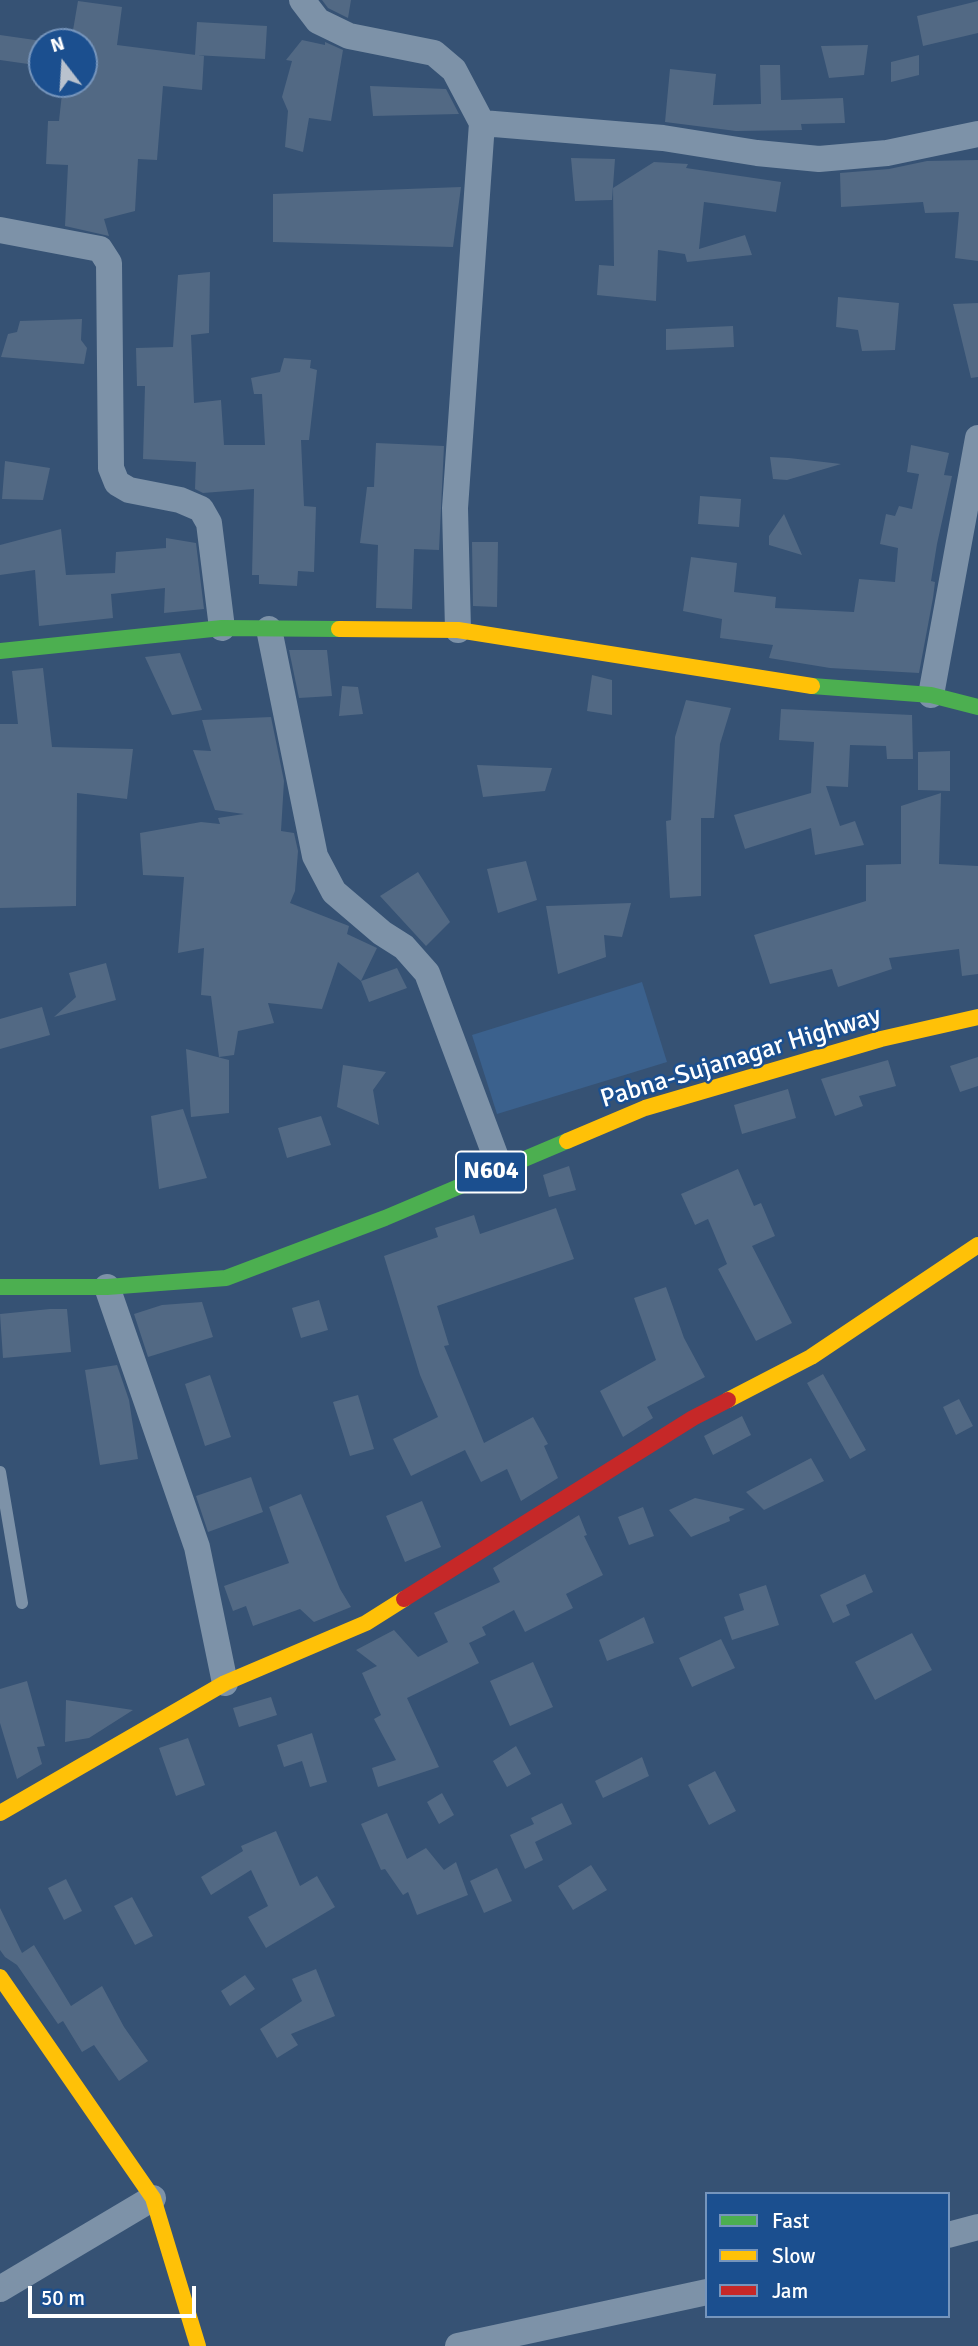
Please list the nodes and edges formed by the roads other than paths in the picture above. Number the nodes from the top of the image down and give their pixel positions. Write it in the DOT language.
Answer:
graph roads {
  1 [pos="302,0"];
  2 [pos="482,123"];
  3 [pos="978,134"];
  4 [pos="0,230"];
  5 [pos="978,438"];
  6 [pos="222,628"];
  7 [pos="269,629"];
  8 [pos="458,630"];
  9 [pos="0,652"];
  10 [pos="931,695"];
  11 [pos="978,707"];
  12 [pos="978,1017"];
  13 [pos="500,1168"];
  14 [pos="978,1245"];
  15 [pos="0,1287"];
  16 [pos="107,1287"];
  17 [pos="0,1472"];
  18 [pos="22,1603"];
  19 [pos="225,1683"];
  20 [pos="0,1813"];
  21 [pos="0,1977"];
  22 [pos="153,2198"];
  23 [pos="978,2227"];
  24 [pos="950,2234"];
  25 [pos="0,2289"];
  26 [pos="705,2292"];
  27 [pos="198,2346"];
  28 [pos="458,2346"];
  1 -- 2 [label="street"];
  2 -- 3 [label="street"];
  2 -- 8 [label="street"];
  4 -- 6 [label="street"];
  5 -- 10 [label="street"];
  6 -- 7 [label="main road"];
  6 -- 9 [label="main road"];
  7 -- 8 [label="main road"];
  7 -- 13 [label="street"];
  8 -- 10 [label="main road"];
  10 -- 11 [label="main road"];
  12 -- 13 [label="main road, Pabna-Sujanagar Highway / N604"];
  13 -- 16 [label="main road, Pabna-Sujanagar Highway / N604"];
  14 -- 19 [label="main road"];
  15 -- 16 [label="main road, Pabna-Sujanagar Highway / N604"];
  16 -- 19 [label="street"];
  17 -- 18 [label="lane"];
  19 -- 20 [label="main road"];
  21 -- 22 [label="main road"];
  22 -- 25 [label="street"];
  22 -- 27 [label="main road"];
  23 -- 24 [label="street"];
  26 -- 28 [label="street"];
}
